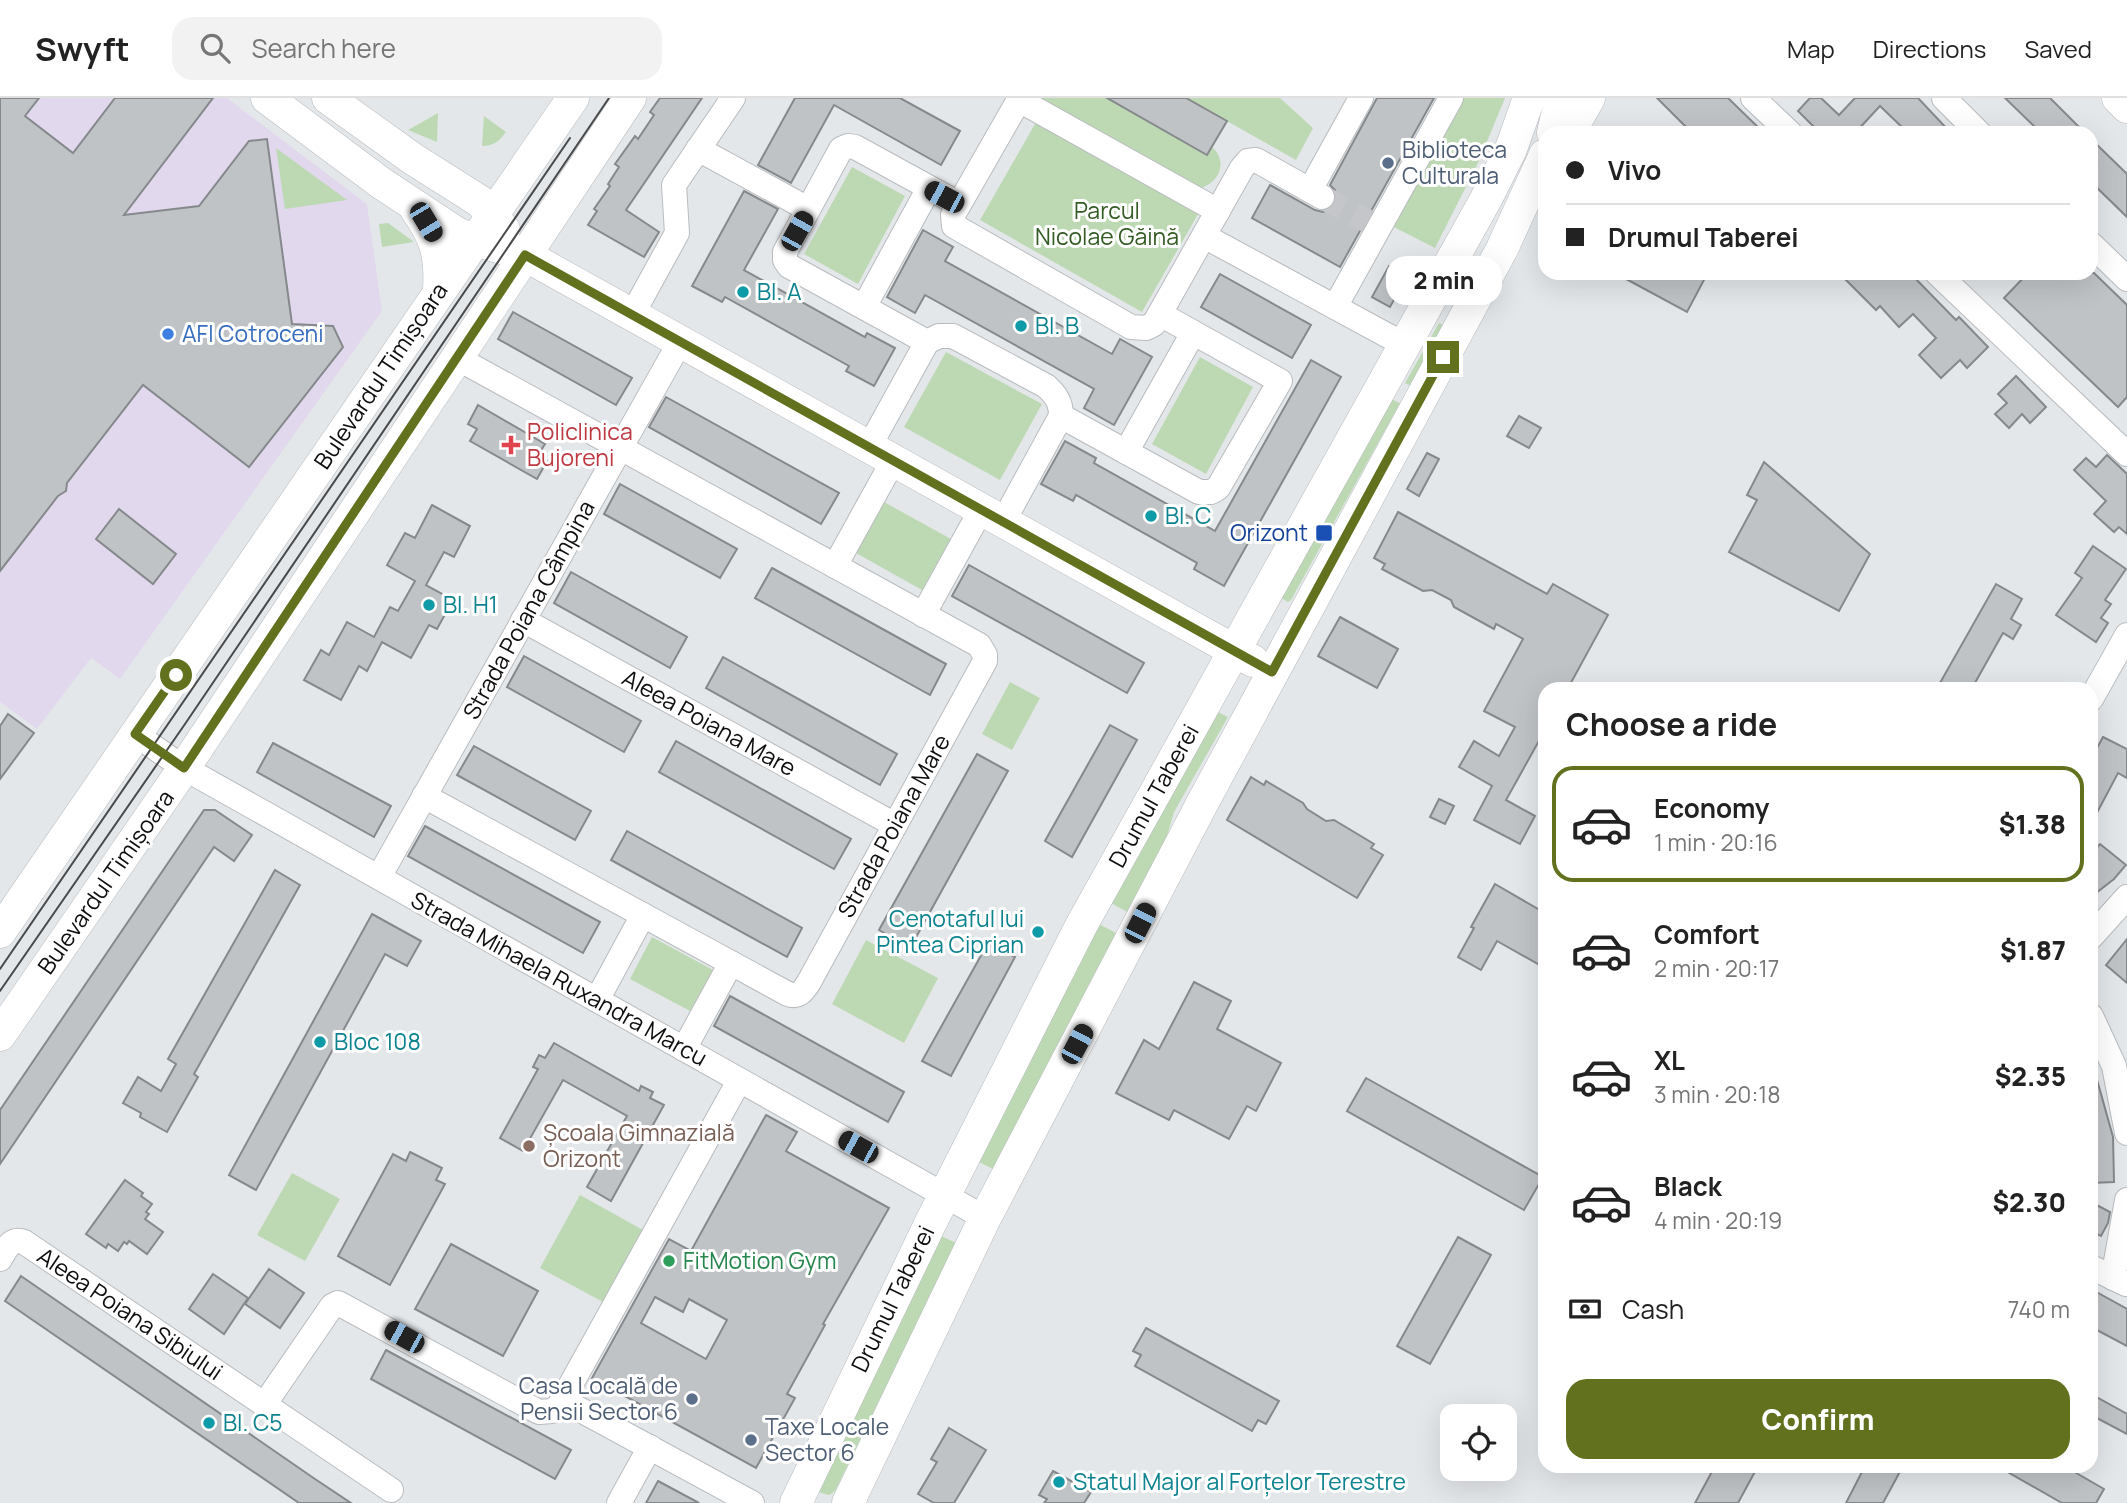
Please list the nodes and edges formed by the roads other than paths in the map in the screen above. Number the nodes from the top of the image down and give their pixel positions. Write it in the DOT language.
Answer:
graph roads {
  1 [pos="267,98"];
  2 [pos="328,98"];
  3 [pos="573,98"];
  4 [pos="630,98"];
  5 [pos="733,98"];
  6 [pos="1361,98"];
  7 [pos="1451,98"];
  8 [pos="1530,98"];
  9 [pos="1561,98"];
  10 [pos="1589,98"];
  11 [pos="1753,98"];
  12 [pos="1944,98"];
  13 [pos="2118,98"];
  14 [pos="1019,99"];
  15 [pos="2127,107"];
  16 [pos="1555,126"];
  17 [pos="1573,126"];
  18 [pos="1783,126"];
  19 [pos="1972,126"];
  20 [pos="698,149"];
  21 [pos="1538,170"];
  22 [pos="1538,186"];
  23 [pos="929,188"];
  24 [pos="412,204"];
  25 [pos="959,204"];
  26 [pos="808,209"];
  27 [pos="1218,211"];
  28 [pos="483,227"];
  29 [pos="1204,236"];
  30 [pos="1502,248"];
  31 [pos="2098,251"];
  32 [pos="525,255"];
  33 [pos="2127,279"];
  34 [pos="1944,280"];
  35 [pos="439,290"];
  36 [pos="864,307"];
  37 [pos="1335,307"];
  38 [pos="1160,314"];
  39 [pos="632,315"];
  40 [pos="1193,333"];
  41 [pos="680,342"];
  42 [pos="927,342"];
  43 [pos="1405,345"];
  44 [pos="457,358"];
  45 [pos="1384,382"];
  46 [pos="1420,400"];
  47 [pos="1061,416"];
  48 [pos="620,448"];
  49 [pos="1126,452"];
  50 [pos="881,454"];
  51 [pos="2127,454"];
  52 [pos="992,516"];
  53 [pos="835,566"];
  54 [pos="923,615"];
  55 [pos="523,620"];
  56 [pos="2127,635"];
  57 [pos="1234,651"];
  58 [pos="1272,672"];
  59 [pos="2098,687"];
  60 [pos="135,734"];
  61 [pos="184,768"];
  62 [pos="424,796"];
  63 [pos="895,825"];
  64 [pos="379,877"];
  65 [pos="2127,897"];
  66 [pos="643,915"];
  67 [pos="2098,929"];
  68 [pos="0,932"];
  69 [pos="731,963"];
  70 [pos="597,1000"];
  71 [pos="2098,1034"];
  72 [pos="0,1035"];
  73 [pos="684,1049"];
  74 [pos="2111,1067"];
  75 [pos="740,1081"];
  76 [pos="2127,1133"];
  77 [pos="943,1196"];
  78 [pos="2127,1200"];
  79 [pos="985,1219"];
  80 [pos="0,1259"];
  81 [pos="2098,1270"];
  82 [pos="2120,1281"];
  83 [pos="564,1401"];
  84 [pos="264,1405"];
  85 [pos="650,1447"];
  86 [pos="391,1490"];
  87 [pos="619,1503"];
  88 [pos="752,1503"];
  89 [pos="796,1503"];
  90 [pos="848,1503"];
  1 -- 24 [label="main road"];
  2 -- 28 [label="main road"];
  3 -- 28 [label="main road, Bulevardul Timișoara"];
  4 -- 32 [label="main road, Bulevardul Timișoara"];
  5 -- 20 [label="street"];
  6 -- 27 [label="street"];
  7 -- 37 [label="street"];
  8 -- 43 [label="main road, Drumul Taberei"];
  9 -- 16 [label="main road"];
  10 -- 17 [label="main road"];
  11 -- 18 [label="street"];
  12 -- 19 [label="street"];
  13 -- 15 [label="main road"];
  14 -- 25 [label="street"];
  14 -- 27 [label="street"];
  20 -- 26 [label="street"];
  20 -- 39 [label="street"];
  21 -- 30 [label="main road, Drumul Taberei"];
  22 -- 30 [label="main road"];
  23 -- 25 [label="street"];
  23 -- 26 [label="street"];
  23 -- 36 [label="street"];
  24 -- 28 [label="main road"];
  24 -- 35 [label="main road"];
  25 -- 38 [label="street"];
  26 -- 36 [label="street"];
  27 -- 29 [label="street"];
  28 -- 32 [label="main road"];
  28 -- 35 [label="main road, Bulevardul Timișoara"];
  29 -- 37 [label="street"];
  29 -- 38 [label="street"];
  30 -- 46 [label="main road, Drumul Taberei"];
  31 -- 33 [label="street"];
  32 -- 39 [label="main road"];
  32 -- 44 [label="main road, Bulevardul Timișoara"];
  34 -- 51 [label="street"];
  35 -- 60 [label="main road, Bulevardul Timișoara"];
  36 -- 42 [label="street"];
  37 -- 43 [label="street"];
  38 -- 40 [label="street"];
  39 -- 41 [label="main road"];
  40 -- 49 [label="street"];
  40 -- 49 [label="street"];
  41 -- 48 [label="street, Strada Poiana Câmpina"];
  41 -- 50 [label="main road"];
  42 -- 47 [label="street"];
  42 -- 50 [label="street"];
  43 -- 45 [label="main road, Drumul Taberei"];
  44 -- 48 [label="street, Strada Poiana Mare"];
  44 -- 61 [label="main road, Bulevardul Timișoara"];
  45 -- 46 [label="main road"];
  45 -- 57 [label="main road, Drumul Taberei"];
  46 -- 58 [label="main road, Drumul Taberei"];
  47 -- 49 [label="street"];
  47 -- 52 [label="street"];
  48 -- 53 [label="street, Strada Poiana Mare"];
  48 -- 55 [label="street, Strada Poiana Câmpina"];
  50 -- 52 [label="main road"];
  50 -- 53 [label="street"];
  52 -- 54 [label="street"];
  52 -- 57 [label="main road"];
  53 -- 54 [label="street, Strada Poiana Mare"];
  54 -- 63 [label="street, Strada Poiana Mare"];
  55 -- 62 [label="street, Strada Poiana Câmpina"];
  55 -- 63 [label="street, Aleea Poiana Mare"];
  56 -- 59 [label="street"];
  57 -- 58 [label="main road"];
  57 -- 77 [label="main road, Drumul Taberei"];
  58 -- 79 [label="main road, Drumul Taberei"];
  60 -- 61 [label="street, Strada Mihaela Ruxandra Marcu"];
  60 -- 68 [label="main road, Bulevardul Timișoara"];
  61 -- 64 [label="street, Strada Mihaela Ruxandra Marcu"];
  61 -- 72 [label="main road, Bulevardul Timișoara"];
  62 -- 64 [label="street, Strada Poiana Câmpina"];
  62 -- 66 [label="street, Strada Poiana Mare"];
  63 -- 69 [label="street, Strada Poiana Mare"];
  64 -- 70 [label="street, Strada Mihaela Ruxandra Marcu"];
  65 -- 67 [label="street"];
  66 -- 69 [label="street, Strada Poiana Mare"];
  66 -- 70 [label="street"];
  69 -- 73 [label="street"];
  70 -- 73 [label="street, Strada Mihaela Ruxandra Marcu"];
  71 -- 74 [label="street"];
  73 -- 75 [label="street, Strada Mihaela Ruxandra Marcu"];
  74 -- 76 [label="street"];
  75 -- 77 [label="street, Strada Mihaela Ruxandra Marcu"];
  75 -- 83 [label="street"];
  77 -- 79 [label="street, Strada Mihaela Ruxandra Marcu"];
  77 -- 89 [label="main road, Drumul Taberei"];
  78 -- 82 [label="street"];
  79 -- 90 [label="main road, Drumul Taberei"];
  80 -- 84 [label="street, Aleea Poiana Sibiului"];
  81 -- 82 [label="street"];
  83 -- 84 [label="street"];
  83 -- 85 [label="street"];
  84 -- 86 [label="street, Aleea Poiana Sibiului"];
  85 -- 87 [label="street"];
  85 -- 88 [label="street"];
}
